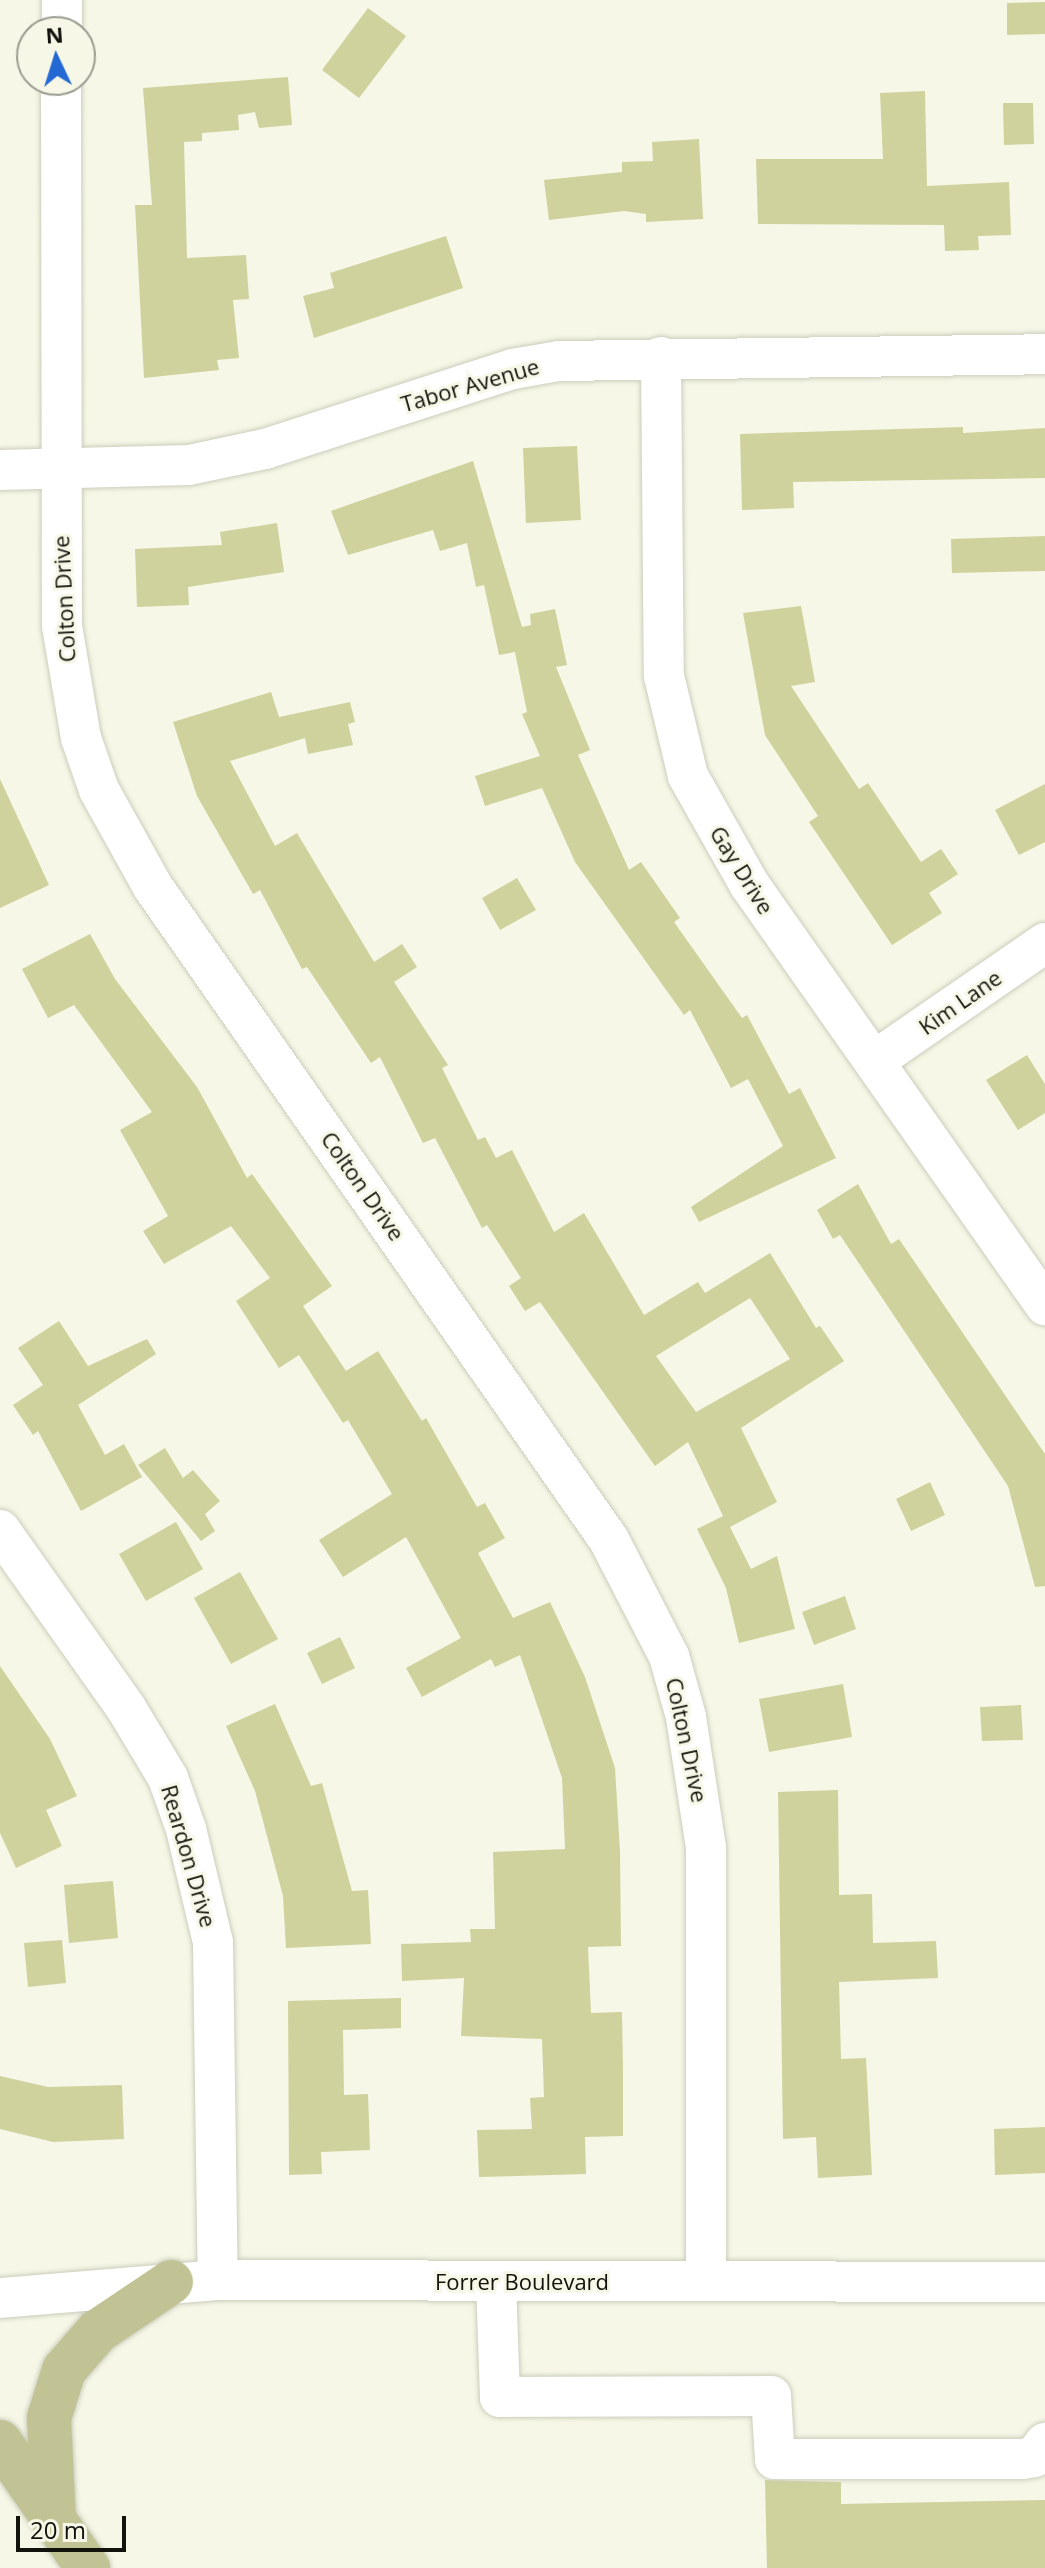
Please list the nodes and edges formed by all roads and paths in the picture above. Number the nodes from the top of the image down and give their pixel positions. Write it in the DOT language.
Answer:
graph roads {
  1 [pos="61,96"];
  2 [pos="1045,354"];
  3 [pos="661,357"];
  4 [pos="0,470"];
  5 [pos="60,470"];
  6 [pos="1045,943"];
  7 [pos="874,1061"];
  8 [pos="1045,1305"];
  9 [pos="0,1530"];
  10 [pos="218,2280"];
  11 [pos="706,2281"];
  12 [pos="171,2282"];
  13 [pos="496,2282"];
  14 [pos="1045,2282"];
  15 [pos="0,2298"];
  16 [pos="0,2442"];
  17 [pos="1045,2443"];
  18 [pos="54,2520"];
  19 [pos="88,2568"];
  1 -- 5 [label="street, Colton Drive"];
  2 -- 3 [label="street, Tabor Avenue"];
  3 -- 5 [label="street, Tabor Avenue"];
  3 -- 7 [label="street, Gay Drive"];
  4 -- 5 [label="street, Tabor Avenue"];
  5 -- 11 [label="street, Colton Drive"];
  6 -- 7 [label="street, Kim Lane"];
  7 -- 8 [label="street, Gay Drive"];
  9 -- 10 [label="street, Reardon Drive"];
  10 -- 12 [label="street, Forrer Boulevard"];
  10 -- 13 [label="street, Forrer Boulevard"];
  11 -- 13 [label="street, Forrer Boulevard"];
  11 -- 14 [label="street, Forrer Boulevard"];
  12 -- 15 [label="street, Forrer Boulevard"];
  12 -- 18 [label="main road"];
  13 -- 17 [label="street"];
  16 -- 18 [label="main road"];
  18 -- 19 [label="main road"];
}
